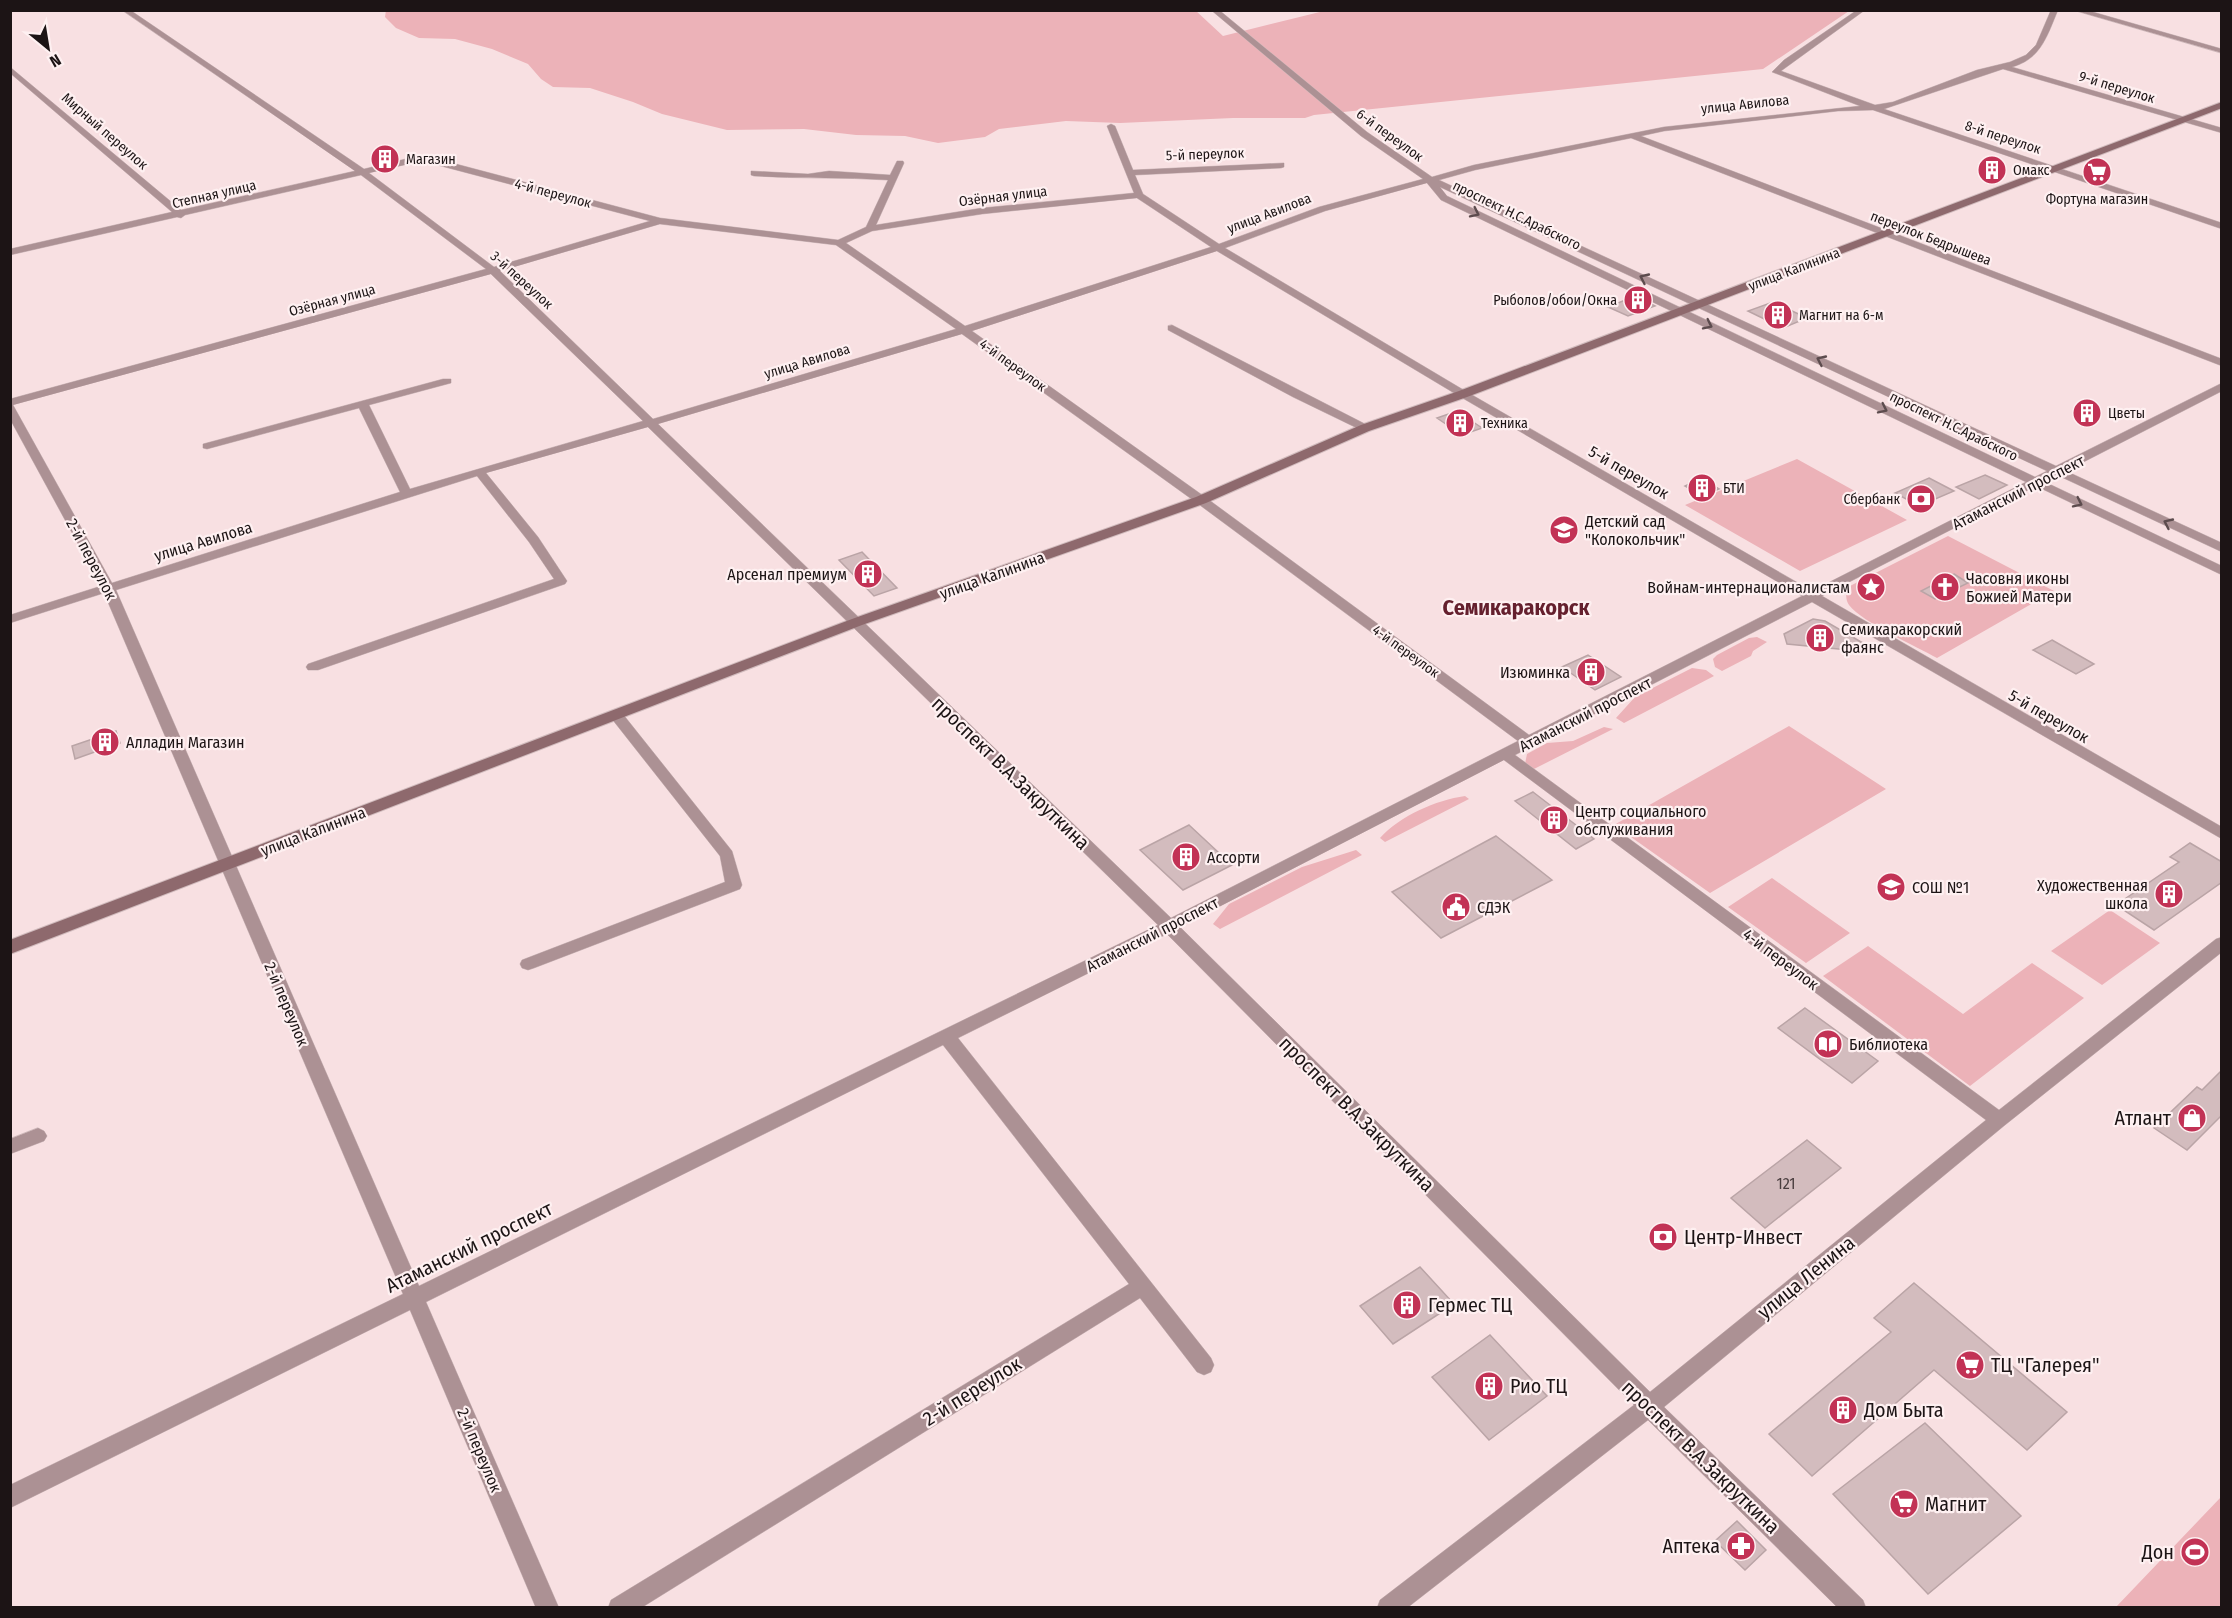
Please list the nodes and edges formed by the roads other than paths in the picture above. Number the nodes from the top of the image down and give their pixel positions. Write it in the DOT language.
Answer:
graph roads {
  1 [pos="125,10"];
  2 [pos="1214,10"];
  3 [pos="1862,10"];
  4 [pos="2055,10"];
  5 [pos="2076,10"];
  6 [pos="2222,51"];
  7 [pos="2005,67"];
  8 [pos="10,69"];
  9 [pos="1776,72"];
  10 [pos="2222,105"];
  11 [pos="1874,108"];
  12 [pos="2182,120"];
  13 [pos="1112,126"];
  14 [pos="2222,131"];
  15 [pos="1633,136"];
  16 [pos="422,158"];
  17 [pos="900,163"];
  18 [pos="1281,165"];
  19 [pos="2055,169"];
  20 [pos="364,173"];
  21 [pos="754,173"];
  22 [pos="1130,173"];
  23 [pos="893,178"];
  24 [pos="1429,179"];
  25 [pos="1139,195"];
  26 [pos="181,215"];
  27 [pos="660,221"];
  28 [pos="2222,226"];
  29 [pos="870,229"];
  30 [pos="1884,235"];
  31 [pos="839,243"];
  32 [pos="1218,248"];
  33 [pos="10,252"];
  34 [pos="494,270"];
  35 [pos="1700,304"];
  36 [pos="1680,312"];
  37 [pos="1172,328"];
  38 [pos="964,330"];
  39 [pos="2222,363"];
  40 [pos="447,381"];
  41 [pos="2222,386"];
  42 [pos="1463,394"];
  43 [pos="10,403"];
  44 [pos="363,404"];
  45 [pos="10,408"];
  46 [pos="653,422"];
  47 [pos="1365,428"];
  48 [pos="207,446"];
  49 [pos="479,471"];
  50 [pos="2057,471"];
  51 [pos="2037,483"];
  52 [pos="406,493"];
  53 [pos="1201,500"];
  54 [pos="2222,548"];
  55 [pos="2222,571"];
  56 [pos="108,587"];
  57 [pos="1812,598"];
  58 [pos="10,619"];
  59 [pos="857,622"];
  60 [pos="313,668"];
  61 [pos="617,716"];
  62 [pos="1529,742"];
  63 [pos="1505,754"];
  64 [pos="2222,834"];
  65 [pos="226,864"];
  66 [pos="1169,926"];
  67 [pos="2222,943"];
  68 [pos="10,947"];
  69 [pos="528,964"];
  70 [pos="946,1036"];
  71 [pos="1999,1120"];
  72 [pos="38,1136"];
  73 [pos="10,1147"];
  74 [pos="1141,1287"];
  75 [pos="414,1299"];
  76 [pos="1204,1365"];
  77 [pos="1649,1406"];
  78 [pos="10,1497"];
  79 [pos="548,1608"];
  80 [pos="619,1608"];
  81 [pos="1388,1608"];
  82 [pos="1855,1608"];
  1 -- 20 [label="street, 3-й переулок"];
  2 -- 24 [label="street, 6-й переулок"];
  3 -- 9 [label="street, улица Авилова"];
  4 -- 7 [label="street, улица Авилова"];
  5 -- 6 [label="street"];
  7 -- 11 [label="street, улица Авилова"];
  7 -- 12 [label="street, 9-й переулок"];
  8 -- 26 [label="street, Мирный переулок"];
  9 -- 11 [label="street, 8-й переулок"];
  10 -- 12 [label="main road, улица Калинина"];
  11 -- 15 [label="street, улица Авилова"];
  11 -- 19 [label="street, 8-й переулок"];
  12 -- 14 [label="street, 9-й переулок"];
  12 -- 19 [label="main road, улица Калинина"];
  13 -- 22 [label="street"];
  15 -- 24 [label="street, улица Авилова"];
  15 -- 30 [label="street, переулок Бедрышева"];
  16 -- 20 [label="street, Степная улица"];
  16 -- 27 [label="street, 4-й переулок"];
  17 -- 23 [label="street"];
  18 -- 22 [label="street, 5-й переулок"];
  19 -- 28 [label="street, 8-й переулок"];
  19 -- 30 [label="main road, улица Калинина"];
  20 -- 26 [label="street, Степная улица"];
  20 -- 34 [label="street, 3-й переулок"];
  21 -- 23 [label="street"];
  22 -- 25 [label="street"];
  23 -- 29 [label="street"];
  24 -- 32 [label="street, улица Авилова"];
  35 -- 24 [label="street, проспект Н.С.Арабского, one-way"];
  24 -- 36 [label="street, проспект Н.С.Арабского, one-way"];
  25 -- 29 [label="street, Озёрная улица"];
  25 -- 32 [label="street, 5-й переулок"];
  26 -- 33 [label="street, Степная улица"];
  27 -- 31 [label="street, 4-й переулок"];
  27 -- 34 [label="street, Озёрная улица"];
  29 -- 31 [label="street, Озёрная улица"];
  30 -- 35 [label="main road, улица Калинина"];
  30 -- 39 [label="street, переулок Бедрышева"];
  31 -- 38 [label="street, 4-й переулок"];
  32 -- 38 [label="street, улица Авилова"];
  32 -- 42 [label="street, 5-й переулок"];
  34 -- 43 [label="street, Озёрная улица"];
  34 -- 46 [label="street, 3-й переулок"];
  35 -- 36 [label="main road, улица Калинина"];
  50 -- 35 [label="street, проспект Н.С.Арабского, one-way"];
  36 -- 42 [label="main road, улица Калинина"];
  36 -- 51 [label="street, проспект Н.С.Арабского, one-way"];
  37 -- 47 [label="street"];
  38 -- 46 [label="street, улица Авилова"];
  38 -- 53 [label="street, 4-й переулок"];
  40 -- 44 [label="street"];
  41 -- 50 [label="street, Атаманский проспект"];
  42 -- 47 [label="main road, улица Калинина"];
  42 -- 57 [label="street, 5-й переулок"];
  44 -- 48 [label="street"];
  44 -- 52 [label="street"];
  45 -- 56 [label="street, 2-й переулок"];
  46 -- 49 [label="street, улица Авилова"];
  46 -- 59 [label="street, 3-й переулок"];
  47 -- 53 [label="main road, улица Калинина"];
  49 -- 52 [label="street, улица Авилова"];
  49 -- 60 [label="street"];
  50 -- 51 [label="street, Атаманский проспект"];
  54 -- 50 [label="street, проспект Н.С.Арабского, one-way"];
  51 -- 55 [label="street, проспект Н.С.Арабского, one-way"];
  51 -- 57 [label="street, Атаманский проспект"];
  52 -- 56 [label="street, улица Авилова"];
  53 -- 59 [label="main road, улица Калинина"];
  53 -- 62 [label="street, 4-й переулок"];
  56 -- 58 [label="street, улица Авилова"];
  56 -- 65 [label="street, 2-й переулок"];
  57 -- 62 [label="street, Атаманский проспект"];
  57 -- 64 [label="street, 5-й переулок"];
  59 -- 61 [label="main road, улица Калинина"];
  59 -- 66 [label="street, проспект В.А.Закруткина"];
  61 -- 65 [label="main road, улица Калинина"];
  61 -- 69 [label="street"];
  62 -- 63 [label="street, Атаманский проспект"];
  63 -- 66 [label="street, Атаманский проспект"];
  63 -- 71 [label="street, 4-й переулок"];
  65 -- 68 [label="main road, улица Калинина"];
  65 -- 75 [label="street, 2-й переулок"];
  66 -- 70 [label="street, Атаманский проспект"];
  66 -- 77 [label="street, проспект В.А.Закруткина"];
  67 -- 71 [label="street, улица Ленина"];
  70 -- 74 [label="street"];
  70 -- 75 [label="street, Атаманский проспект"];
  71 -- 77 [label="street, улица Ленина"];
  72 -- 73 [label="street"];
  74 -- 76 [label="street"];
  74 -- 80 [label="street, 2-й переулок"];
  75 -- 78 [label="street, Атаманский проспект"];
  75 -- 79 [label="street, 2-й переулок"];
  77 -- 81 [label="street, улица Ленина"];
  77 -- 82 [label="street, проспект В.А.Закруткина"];
}
